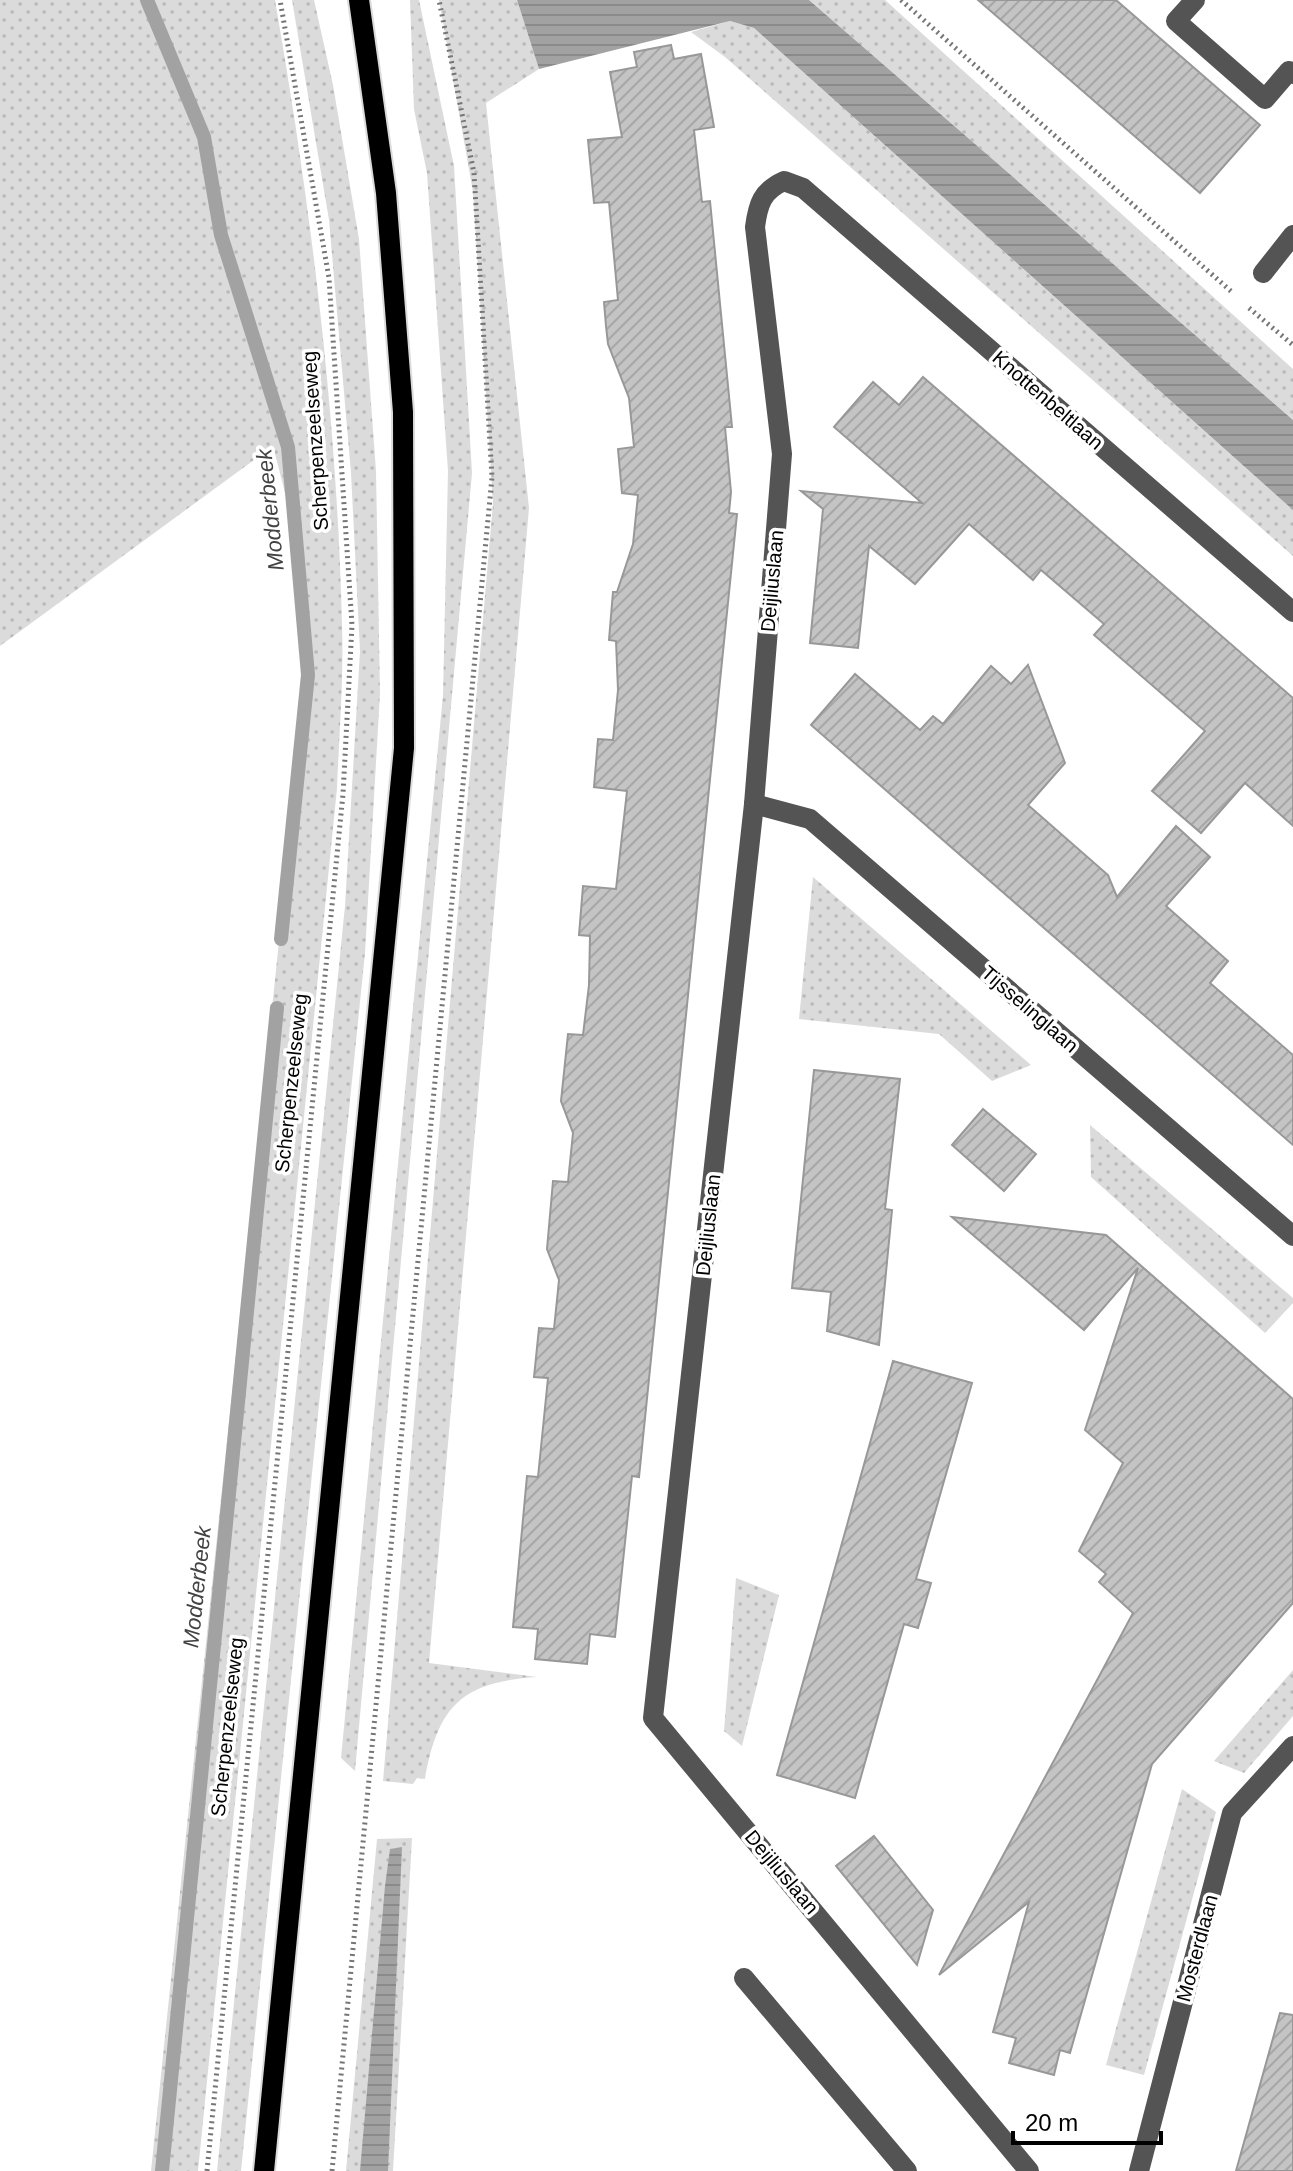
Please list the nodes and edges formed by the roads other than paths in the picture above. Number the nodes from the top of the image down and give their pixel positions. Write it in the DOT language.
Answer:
graph roads {
  1 [pos="359,0"];
  2 [pos="1195,0"];
  3 [pos="1292,71"];
  4 [pos="803,188"];
  5 [pos="1293,235"];
  6 [pos="1263,273"];
  7 [pos="1293,612"];
  8 [pos="754,804"];
  9 [pos="1293,1236"];
  10 [pos="1293,1746"];
  11 [pos="744,1978"];
  12 [pos="264,2171"];
  13 [pos="907,2171"];
  14 [pos="1029,2171"];
  15 [pos="1139,2171"];
  1 -- 12 [label="main road"];
  2 -- 3 [label="street"];
  4 -- 7 [label="street, Knottenbeltlaan"];
  4 -- 8 [label="street, Deijliuslaan"];
  5 -- 6 [label="street"];
  8 -- 9 [label="street, Tijsselinglaan"];
  8 -- 14 [label="street, Deijliuslaan"];
  10 -- 15 [label="street, Mosterdlaan"];
  11 -- 13 [label="street"];
}
